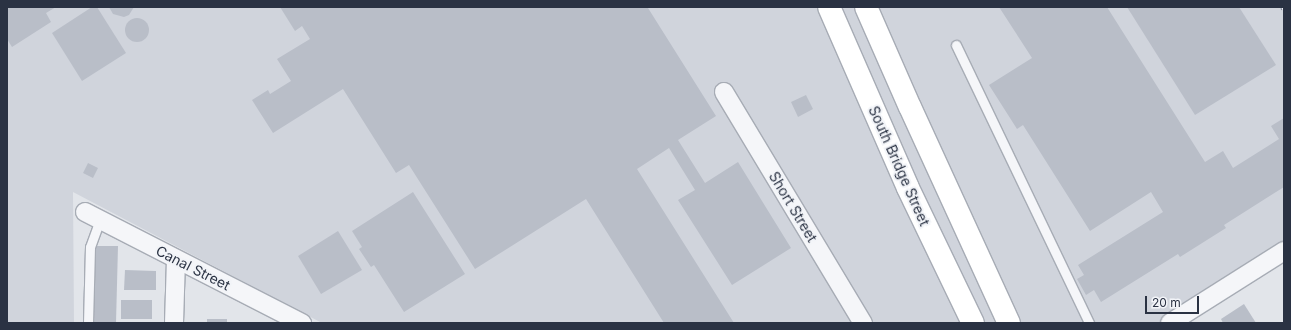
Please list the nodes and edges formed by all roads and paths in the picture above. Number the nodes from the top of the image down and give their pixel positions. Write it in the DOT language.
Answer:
graph roads {
  1 [pos="829,7"];
  2 [pos="866,7"];
  3 [pos="956,45"];
  4 [pos="724,92"];
  5 [pos="93,216"];
  6 [pos="1284,250"];
  7 [pos="176,260"];
  8 [pos="1178,321"];
  9 [pos="88,323"];
  10 [pos="174,323"];
  11 [pos="302,323"];
  12 [pos="863,323"];
  13 [pos="973,323"];
  14 [pos="1009,323"];
  15 [pos="1089,323"];
  1 -- 13 [label="main road, South Bridge Street"];
  2 -- 14 [label="main road"];
  3 -- 15 [label="lane"];
  4 -- 12 [label="street, Short Street"];
  5 -- 7 [label="street, Canal Street"];
  5 -- 9 [label="lane"];
  6 -- 8 [label="street"];
  7 -- 10 [label="street"];
  7 -- 11 [label="street, Canal Street"];
}
